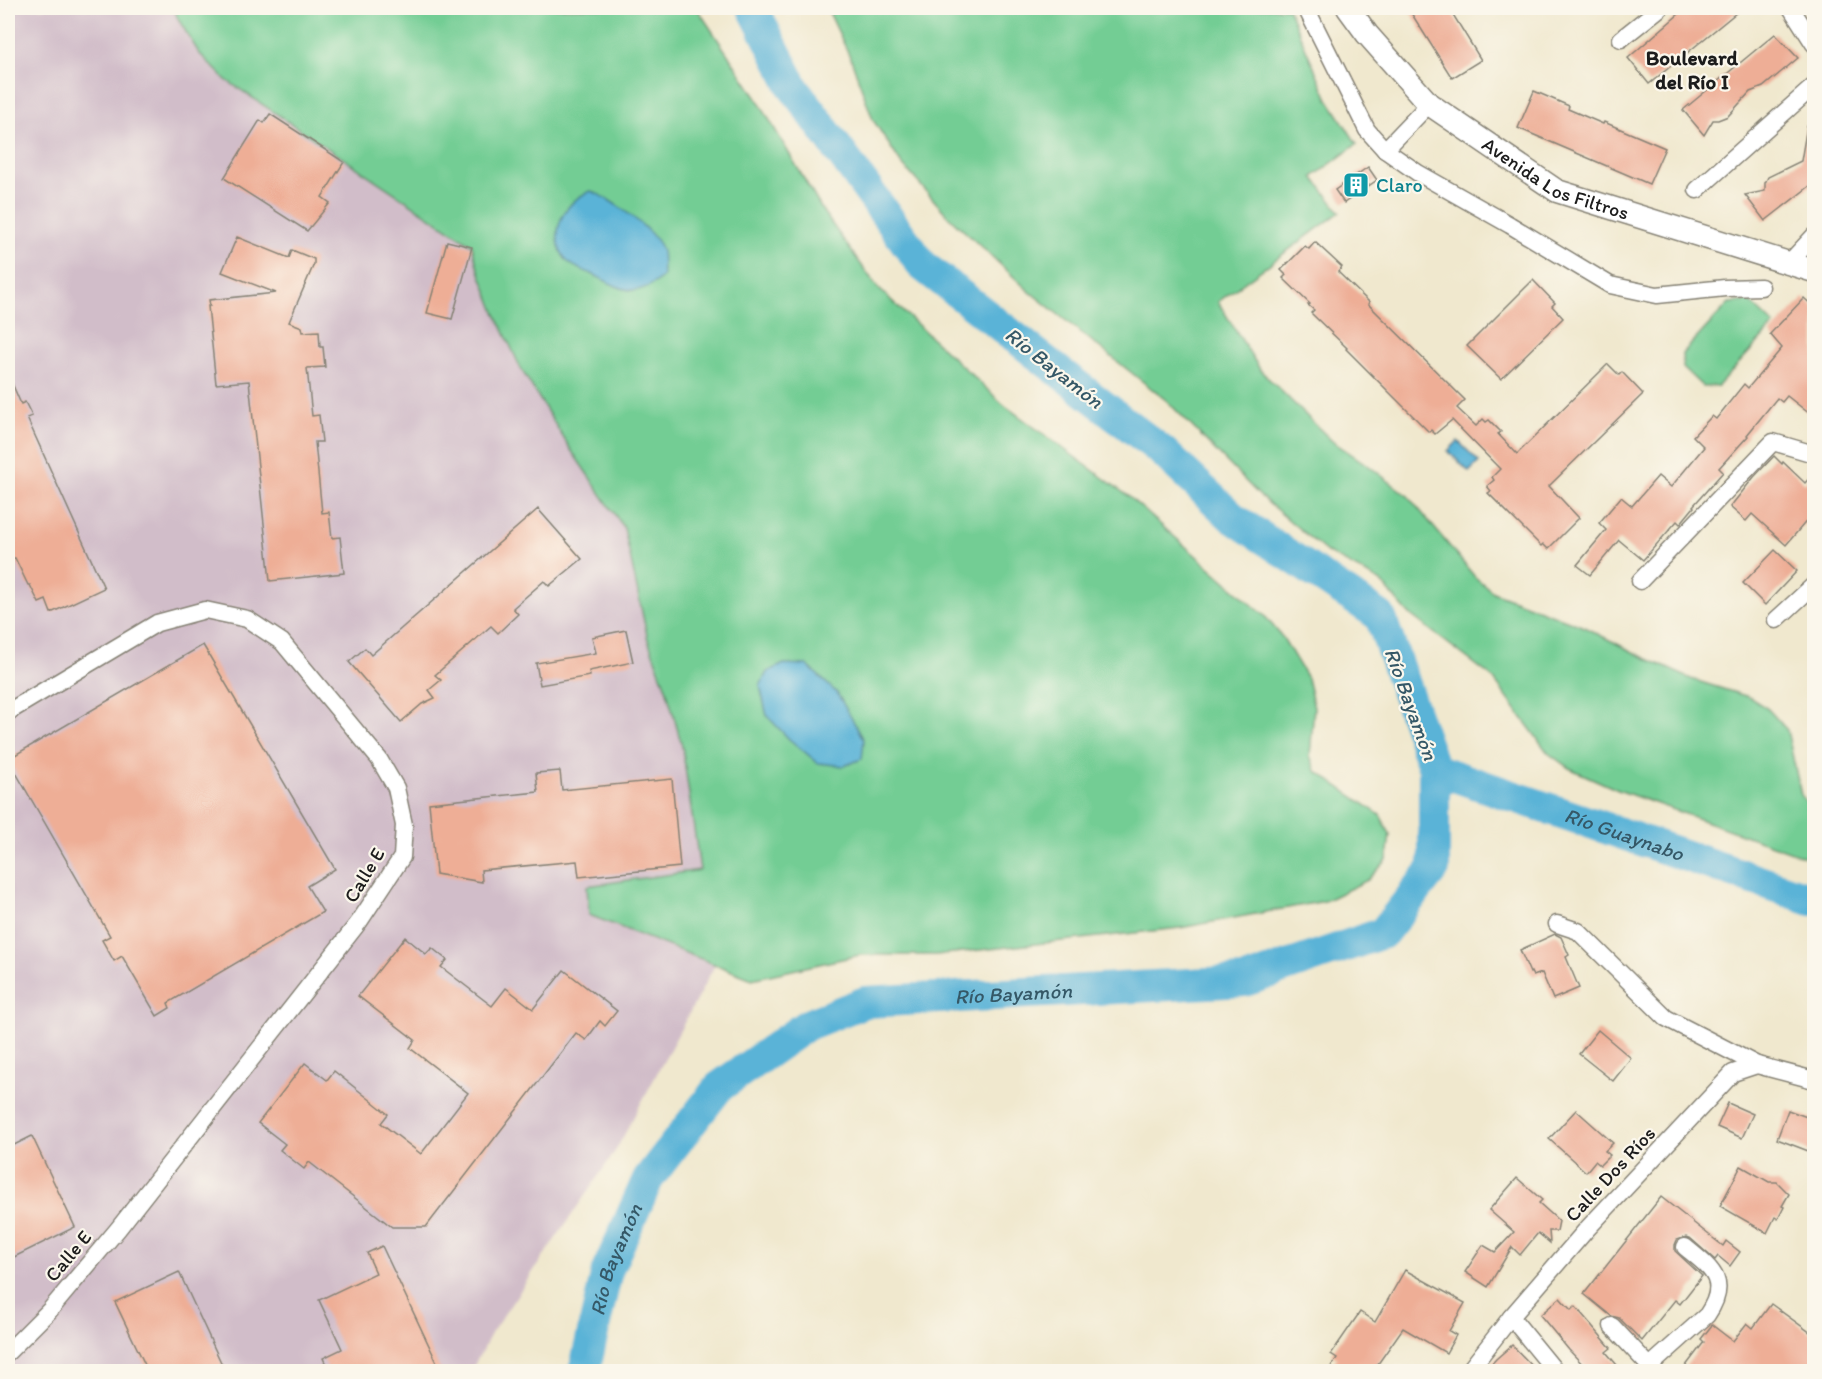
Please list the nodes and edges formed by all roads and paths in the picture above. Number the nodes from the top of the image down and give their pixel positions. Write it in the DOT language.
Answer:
graph roads {
  1 [pos="1306,8"];
  2 [pos="1348,8"];
  3 [pos="1660,8"];
  4 [pos="1791,8"];
  5 [pos="1621,39"];
  6 [pos="1815,44"];
  7 [pos="1815,86"];
  8 [pos="1429,104"];
  9 [pos="1385,150"];
  10 [pos="1697,190"];
  11 [pos="1815,236"];
  12 [pos="1789,263"];
  13 [pos="1815,271"];
  14 [pos="1761,287"];
  15 [pos="1815,454"];
  16 [pos="1640,581"];
  17 [pos="1815,585"];
  18 [pos="1776,620"];
  19 [pos="8,712"];
  20 [pos="1557,924"];
  21 [pos="1757,1065"];
  22 [pos="1815,1080"];
  23 [pos="1685,1246"];
  24 [pos="1511,1317"];
  25 [pos="1612,1326"];
  26 [pos="8,1352"];
  27 [pos="1652,1369"];
  28 [pos="1468,1371"];
  29 [pos="1556,1371"];
  1 -- 9 [label="street"];
  2 -- 8 [label="main road, Avenida Los Filtros"];
  3 -- 5 [label="street"];
  4 -- 6 [label="street"];
  7 -- 10 [label="street"];
  8 -- 9 [label="street"];
  8 -- 12 [label="main road, Avenida Los Filtros"];
  9 -- 14 [label="street"];
  11 -- 12 [label="street"];
  12 -- 13 [label="main road, Avenida Los Filtros"];
  15 -- 16 [label="street"];
  17 -- 18 [label="street"];
  19 -- 26 [label="street, Calle E"];
  20 -- 21 [label="street"];
  21 -- 22 [label="street"];
  21 -- 24 [label="street, Calle Dos Ríos"];
  23 -- 27 [label="street"];
  24 -- 28 [label="street, Calle Dos Ríos"];
  24 -- 29 [label="street"];
  25 -- 27 [label="street"];
}
